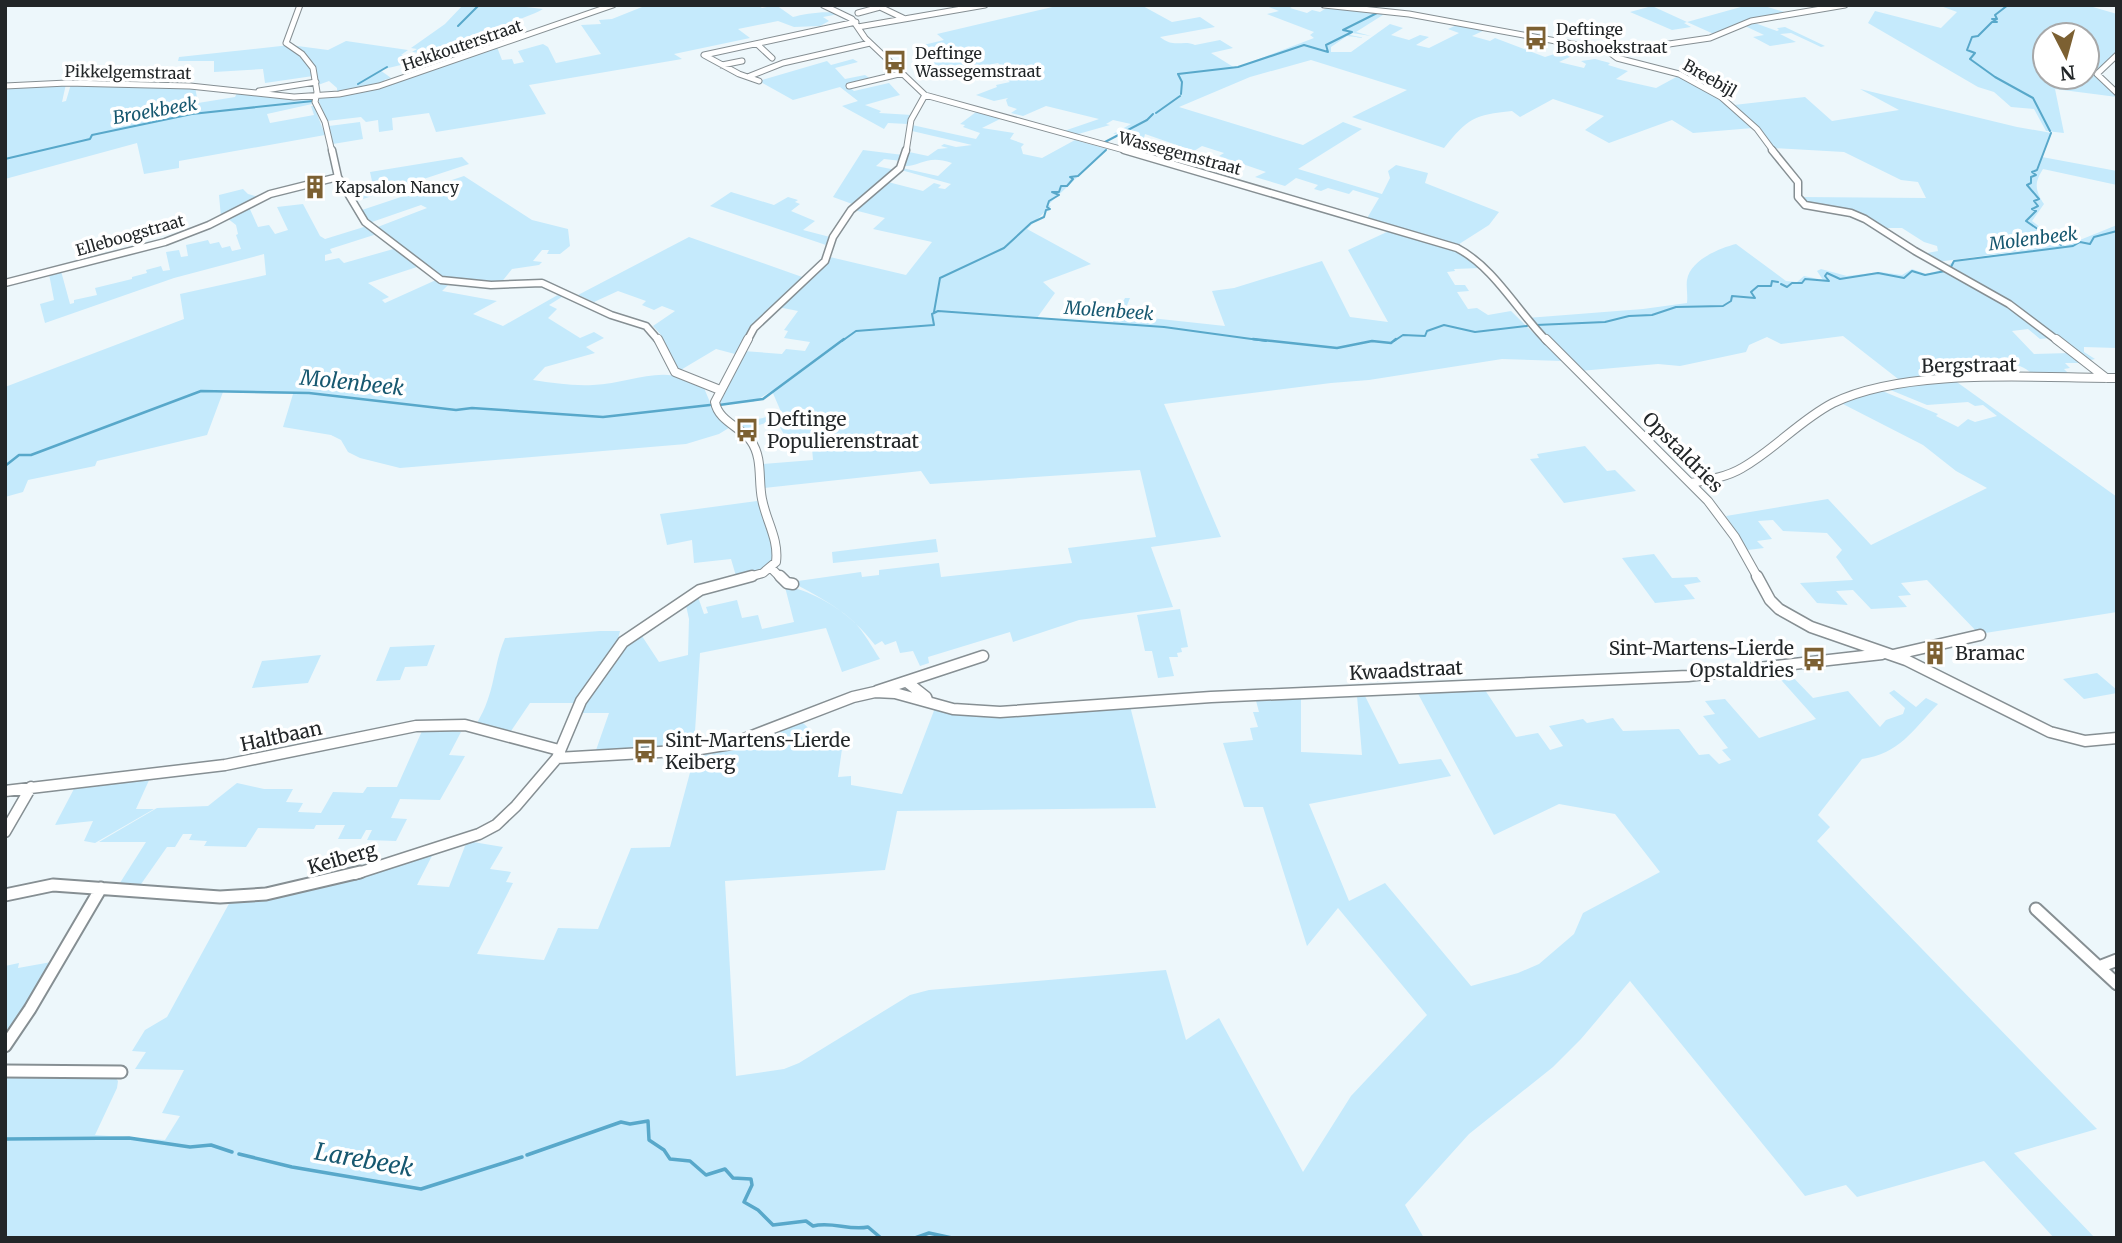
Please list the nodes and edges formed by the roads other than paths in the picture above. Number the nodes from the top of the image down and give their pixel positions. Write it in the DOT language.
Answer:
graph roads {
  1 [pos="300,5"];
  2 [pos="612,5"];
  3 [pos="823,5"];
  4 [pos="985,5"];
  5 [pos="1324,5"];
  6 [pos="1845,5"];
  7 [pos="858,13"];
  8 [pos="903,18"];
  9 [pos="857,24"];
  10 [pos="870,43"];
  11 [pos="757,44"];
  12 [pos="1605,49"];
  13 [pos="2117,55"];
  14 [pos="772,58"];
  15 [pos="742,61"];
  16 [pos="722,65"];
  17 [pos="903,73"];
  18 [pos="750,76"];
  19 [pos="759,81"];
  20 [pos="316,82"];
  21 [pos="5,86"];
  22 [pos="849,86"];
  23 [pos="249,93"];
  24 [pos="2117,93"];
  25 [pos="925,95"];
  26 [pos="316,96"];
  27 [pos="338,177"];
  28 [pos="1457,248"];
  29 [pos="5,283"];
  30 [pos="2106,378"];
  31 [pos="2117,378"];
  32 [pos="720,390"];
  33 [pos="1691,483"];
  34 [pos="771,568"];
  35 [pos="793,584"];
  36 [pos="1980,635"];
  37 [pos="1890,654"];
  38 [pos="983,656"];
  39 [pos="907,682"];
  40 [pos="875,692"];
  41 [pos="928,702"];
  42 [pos="2117,738"];
  43 [pos="558,754"];
  44 [pos="32,787"];
  45 [pos="5,791"];
  46 [pos="5,832"];
  47 [pos="101,888"];
  48 [pos="5,894"];
  49 [pos="2036,909"];
  50 [pos="2117,960"];
  51 [pos="2099,967"];
  52 [pos="2117,984"];
  53 [pos="5,1046"];
  54 [pos="5,1071"];
  55 [pos="121,1072"];
  1 -- 20 [label="street"];
  2 -- 26 [label="street, Hekkouterstraat"];
  3 -- 9 [label="street"];
  4 -- 8 [label="street"];
  5 -- 12 [label="street, Breebijl"];
  6 -- 12 [label="street"];
  7 -- 8 [label="street"];
  8 -- 9 [label="street"];
  9 -- 10 [label="street, Wassegemstraat"];
  9 -- 11 [label="street"];
  10 -- 17 [label="street, Wassegemstraat"];
  10 -- 18 [label="street"];
  11 -- 14 [label="street"];
  11 -- 16 [label="street"];
  12 -- 30 [label="street, Breebijl"];
  13 -- 24 [label="street"];
  15 -- 16 [label="street"];
  16 -- 18 [label="street"];
  17 -- 22 [label="street"];
  17 -- 25 [label="street, Wassegemstraat"];
  18 -- 19 [label="street"];
  20 -- 23 [label="street, Pikkelgemstraat"];
  20 -- 26 [label="street"];
  21 -- 23 [label="street, Pikkelgemstraat"];
  23 -- 26 [label="street, Pikkelgemstraat"];
  25 -- 28 [label="street, Wassegemstraat"];
  25 -- 32 [label="street"];
  26 -- 27 [label="street"];
  27 -- 29 [label="street, Elleboogstraat"];
  27 -- 32 [label="street"];
  28 -- 33 [label="street, Opstaldries"];
  30 -- 31 [label="street, Bergstraat"];
  30 -- 33 [label="street, Bergstraat"];
  32 -- 34 [label="street"];
  33 -- 37 [label="street, Opstaldries"];
  34 -- 35 [label="street"];
  34 -- 43 [label="street, Keiberg"];
  36 -- 37 [label="street"];
  37 -- 41 [label="street, Kwaadstraat"];
  37 -- 42 [label="street, Opstaldries"];
  38 -- 39 [label="street, Kwaadstraat"];
  39 -- 40 [label="street, Kwaadstraat"];
  39 -- 41 [label="street"];
  40 -- 41 [label="street, Kwaadstraat"];
  40 -- 43 [label="street, Kwaadstraat"];
  43 -- 44 [label="street, Haltbaan"];
  43 -- 47 [label="street, Keiberg"];
  44 -- 45 [label="street, Haltbaan"];
  44 -- 46 [label="street"];
  47 -- 48 [label="street, Keiberg"];
  47 -- 53 [label="street"];
  49 -- 51 [label="street"];
  50 -- 51 [label="street"];
  51 -- 52 [label="street"];
  54 -- 55 [label="street"];
}
